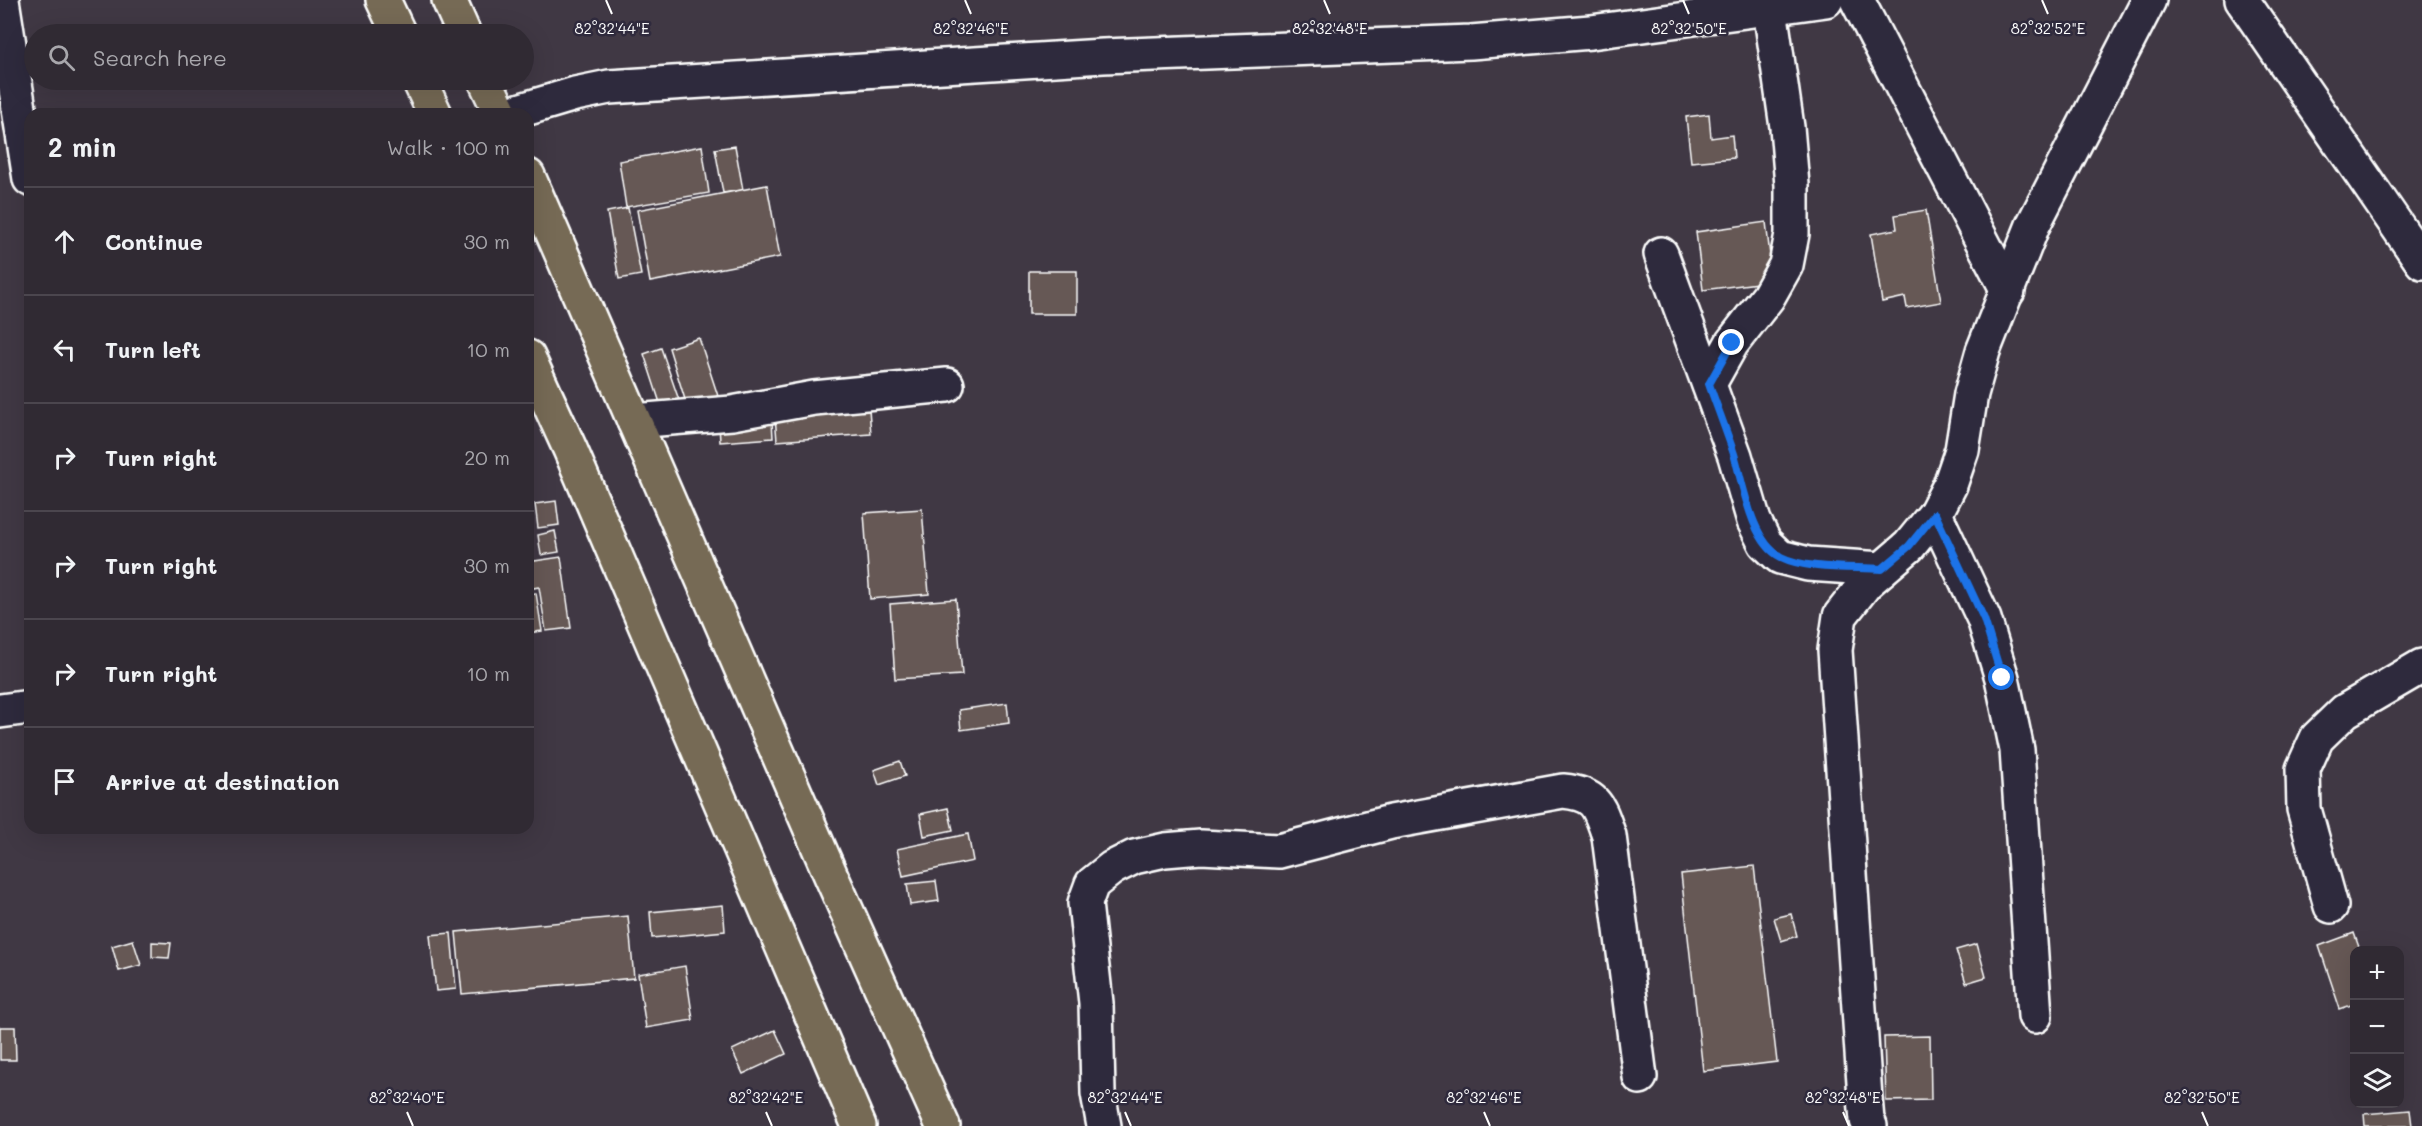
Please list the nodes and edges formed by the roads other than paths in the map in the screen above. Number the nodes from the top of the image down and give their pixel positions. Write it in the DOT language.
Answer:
graph roads {
  1 [pos="2,0"];
  2 [pos="383,0"];
  3 [pos="448,0"];
  4 [pos="1826,0"];
  5 [pos="1857,0"];
  6 [pos="2149,0"];
  7 [pos="2242,0"];
  8 [pos="1770,9"];
  9 [pos="394,24"];
  10 [pos="459,24"];
  11 [pos="424,90"];
  12 [pos="490,90"];
  13 [pos="432,108"];
  14 [pos="498,108"];
  15 [pos="528,108"];
  16 [pos="24,141"];
  17 [pos="534,190"];
  18 [pos="1661,254"];
  19 [pos="2422,262"];
  20 [pos="2008,291"];
  21 [pos="534,370"];
  22 [pos="1709,384"];
  23 [pos="947,385"];
  24 [pos="634,421"];
  25 [pos="1935,514"];
  26 [pos="1882,569"];
  27 [pos="2422,666"];
  28 [pos="24,708"];
  29 [pos="0,711"];
  30 [pos="2331,906"];
  31 [pos="2035,1016"];
  32 [pos="1640,1077"];
  33 [pos="859,1126"];
  34 [pos="943,1126"];
  35 [pos="1104,1126"];
  36 [pos="1870,1126"];
  1 -- 16 [label="street"];
  2 -- 9 [label="highway"];
  3 -- 10 [label="highway"];
  4 -- 8 [label="street"];
  5 -- 20 [label="street"];
  6 -- 20 [label="street"];
  7 -- 19 [label="street"];
  8 -- 15 [label="street"];
  8 -- 22 [label="street"];
  11 -- 13 [label="highway"];
  12 -- 14 [label="highway"];
  17 -- 24 [label="highway"];
  18 -- 22 [label="street"];
  20 -- 25 [label="street"];
  21 -- 33 [label="highway"];
  22 -- 26 [label="street"];
  23 -- 24 [label="street"];
  24 -- 34 [label="highway"];
  25 -- 26 [label="street"];
  25 -- 31 [label="street"];
  26 -- 36 [label="street"];
  27 -- 30 [label="street"];
  28 -- 29 [label="street"];
  32 -- 35 [label="street"];
}
